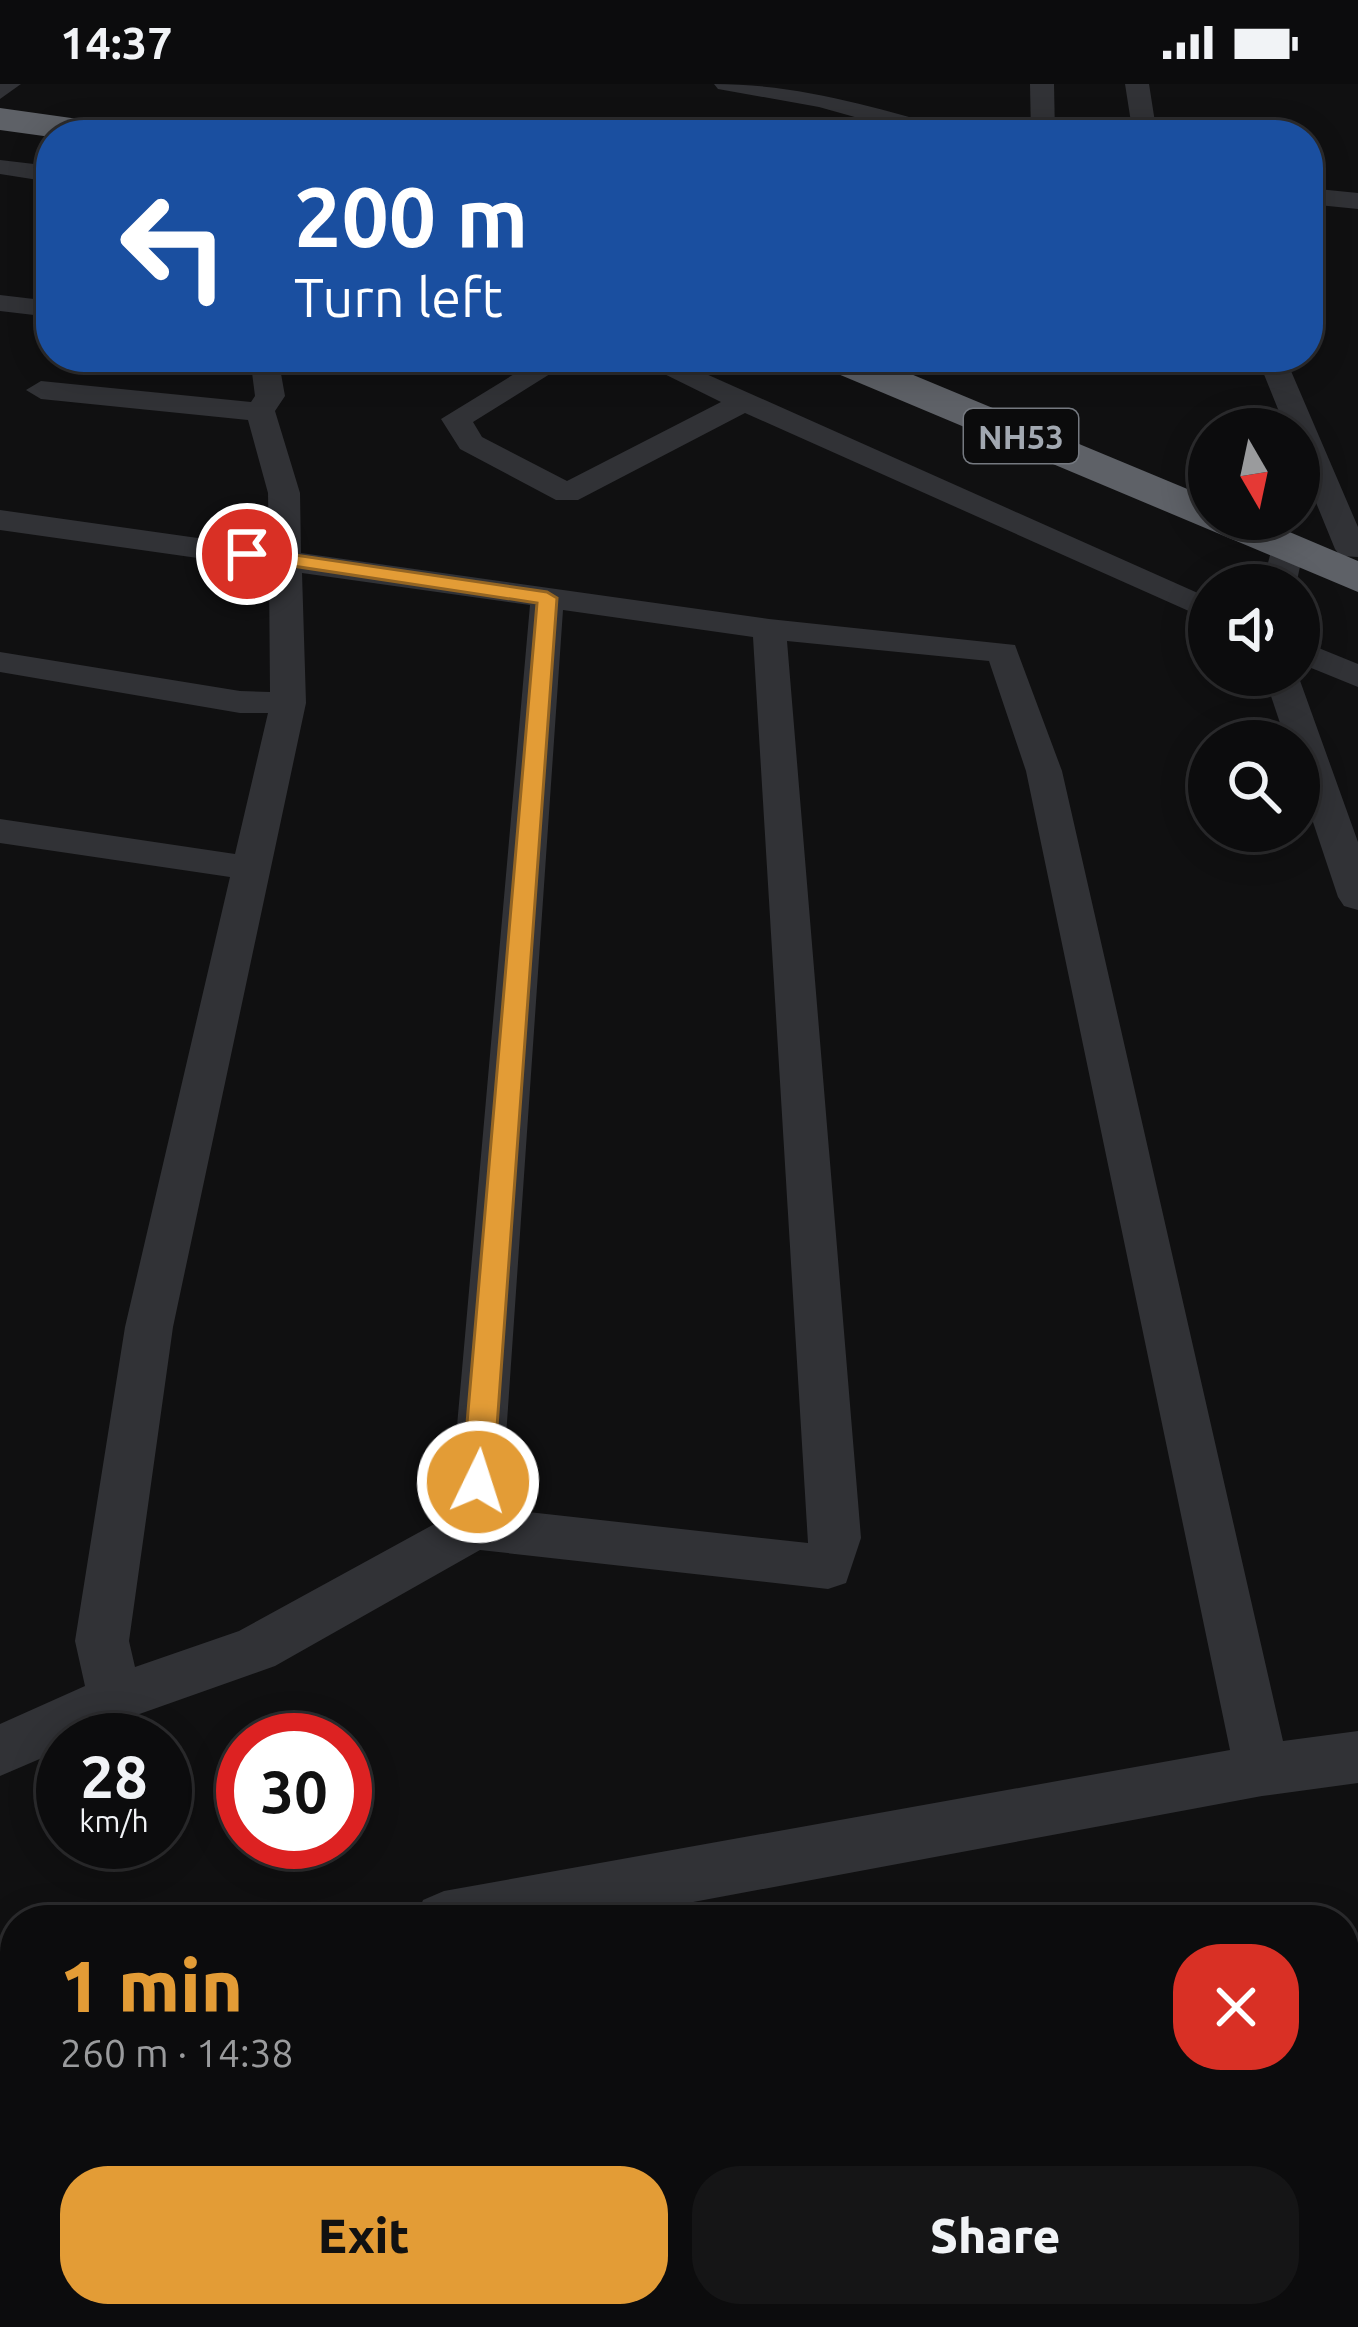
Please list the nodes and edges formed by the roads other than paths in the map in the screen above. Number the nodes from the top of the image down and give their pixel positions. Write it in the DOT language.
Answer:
graph roads {
  1 [pos="8,84"];
  2 [pos="726,84"];
  3 [pos="1042,84"];
  4 [pos="1137,84"];
  5 [pos="0,92"];
  6 [pos="0,118"];
  7 [pos="893,120"];
  8 [pos="1043,120"];
  9 [pos="1142,120"];
  10 [pos="36,123"];
  11 [pos="0,134"];
  12 [pos="36,138"];
  13 [pos="0,167"];
  14 [pos="36,171"];
  15 [pos="1323,198"];
  16 [pos="1357,203"];
  17 [pos="0,303"];
  18 [pos="36,307"];
  19 [pos="267,372"];
  20 [pos="537,372"];
  21 [pos="677,372"];
  22 [pos="870,372"];
  23 [pos="926,372"];
  24 [pos="1276,372"];
  25 [pos="41,390"];
  26 [pos="744,402"];
  27 [pos="260,411"];
  28 [pos="1188,481"];
  29 [pos="1188,506"];
  30 [pos="0,520"];
  31 [pos="1282,550"];
  32 [pos="288,559"];
  33 [pos="1356,559"];
  34 [pos="547,598"];
  35 [pos="1188,601"];
  36 [pos="770,628"];
  37 [pos="1320,660"];
  38 [pos="0,662"];
  39 [pos="1358,677"];
  40 [pos="1288,696"];
  41 [pos="287,703"];
  42 [pos="0,831"];
  43 [pos="249,868"];
  44 [pos="1358,897"];
  45 [pos="474,1528"];
  46 [pos="115,1698"];
  47 [pos="0,1751"];
  48 [pos="1358,1757"];
  49 [pos="1262,1770"];
  50 [pos="594,1905"];
  1 -- 5 [label="street"];
  2 -- 7 [label="street"];
  3 -- 8 [label="street"];
  4 -- 9 [label="street"];
  6 -- 10 [label="highway"];
  11 -- 12 [label="highway"];
  13 -- 14 [label="street"];
  15 -- 16 [label="street"];
  17 -- 18 [label="street"];
  19 -- 27 [label="street"];
  20 -- 26 [label="street"];
  21 -- 26 [label="street"];
  22 -- 29 [label="highway, NH53"];
  23 -- 28 [label="highway, NH53"];
  24 -- 33 [label="street"];
  25 -- 27 [label="street"];
  26 -- 35 [label="street"];
  27 -- 32 [label="street"];
  30 -- 32 [label="street"];
  31 -- 33 [label="highway"];
  32 -- 34 [label="street"];
  32 -- 41 [label="street"];
  34 -- 36 [label="street"];
  34 -- 45 [label="street"];
  36 -- 45 [label="street"];
  36 -- 49 [label="street"];
  37 -- 39 [label="street"];
  38 -- 41 [label="street"];
  40 -- 44 [label="street"];
  41 -- 43 [label="street"];
  42 -- 43 [label="street"];
  43 -- 46 [label="street"];
  45 -- 46 [label="street"];
  46 -- 47 [label="street"];
  48 -- 49 [label="street"];
  49 -- 50 [label="street"];
}
